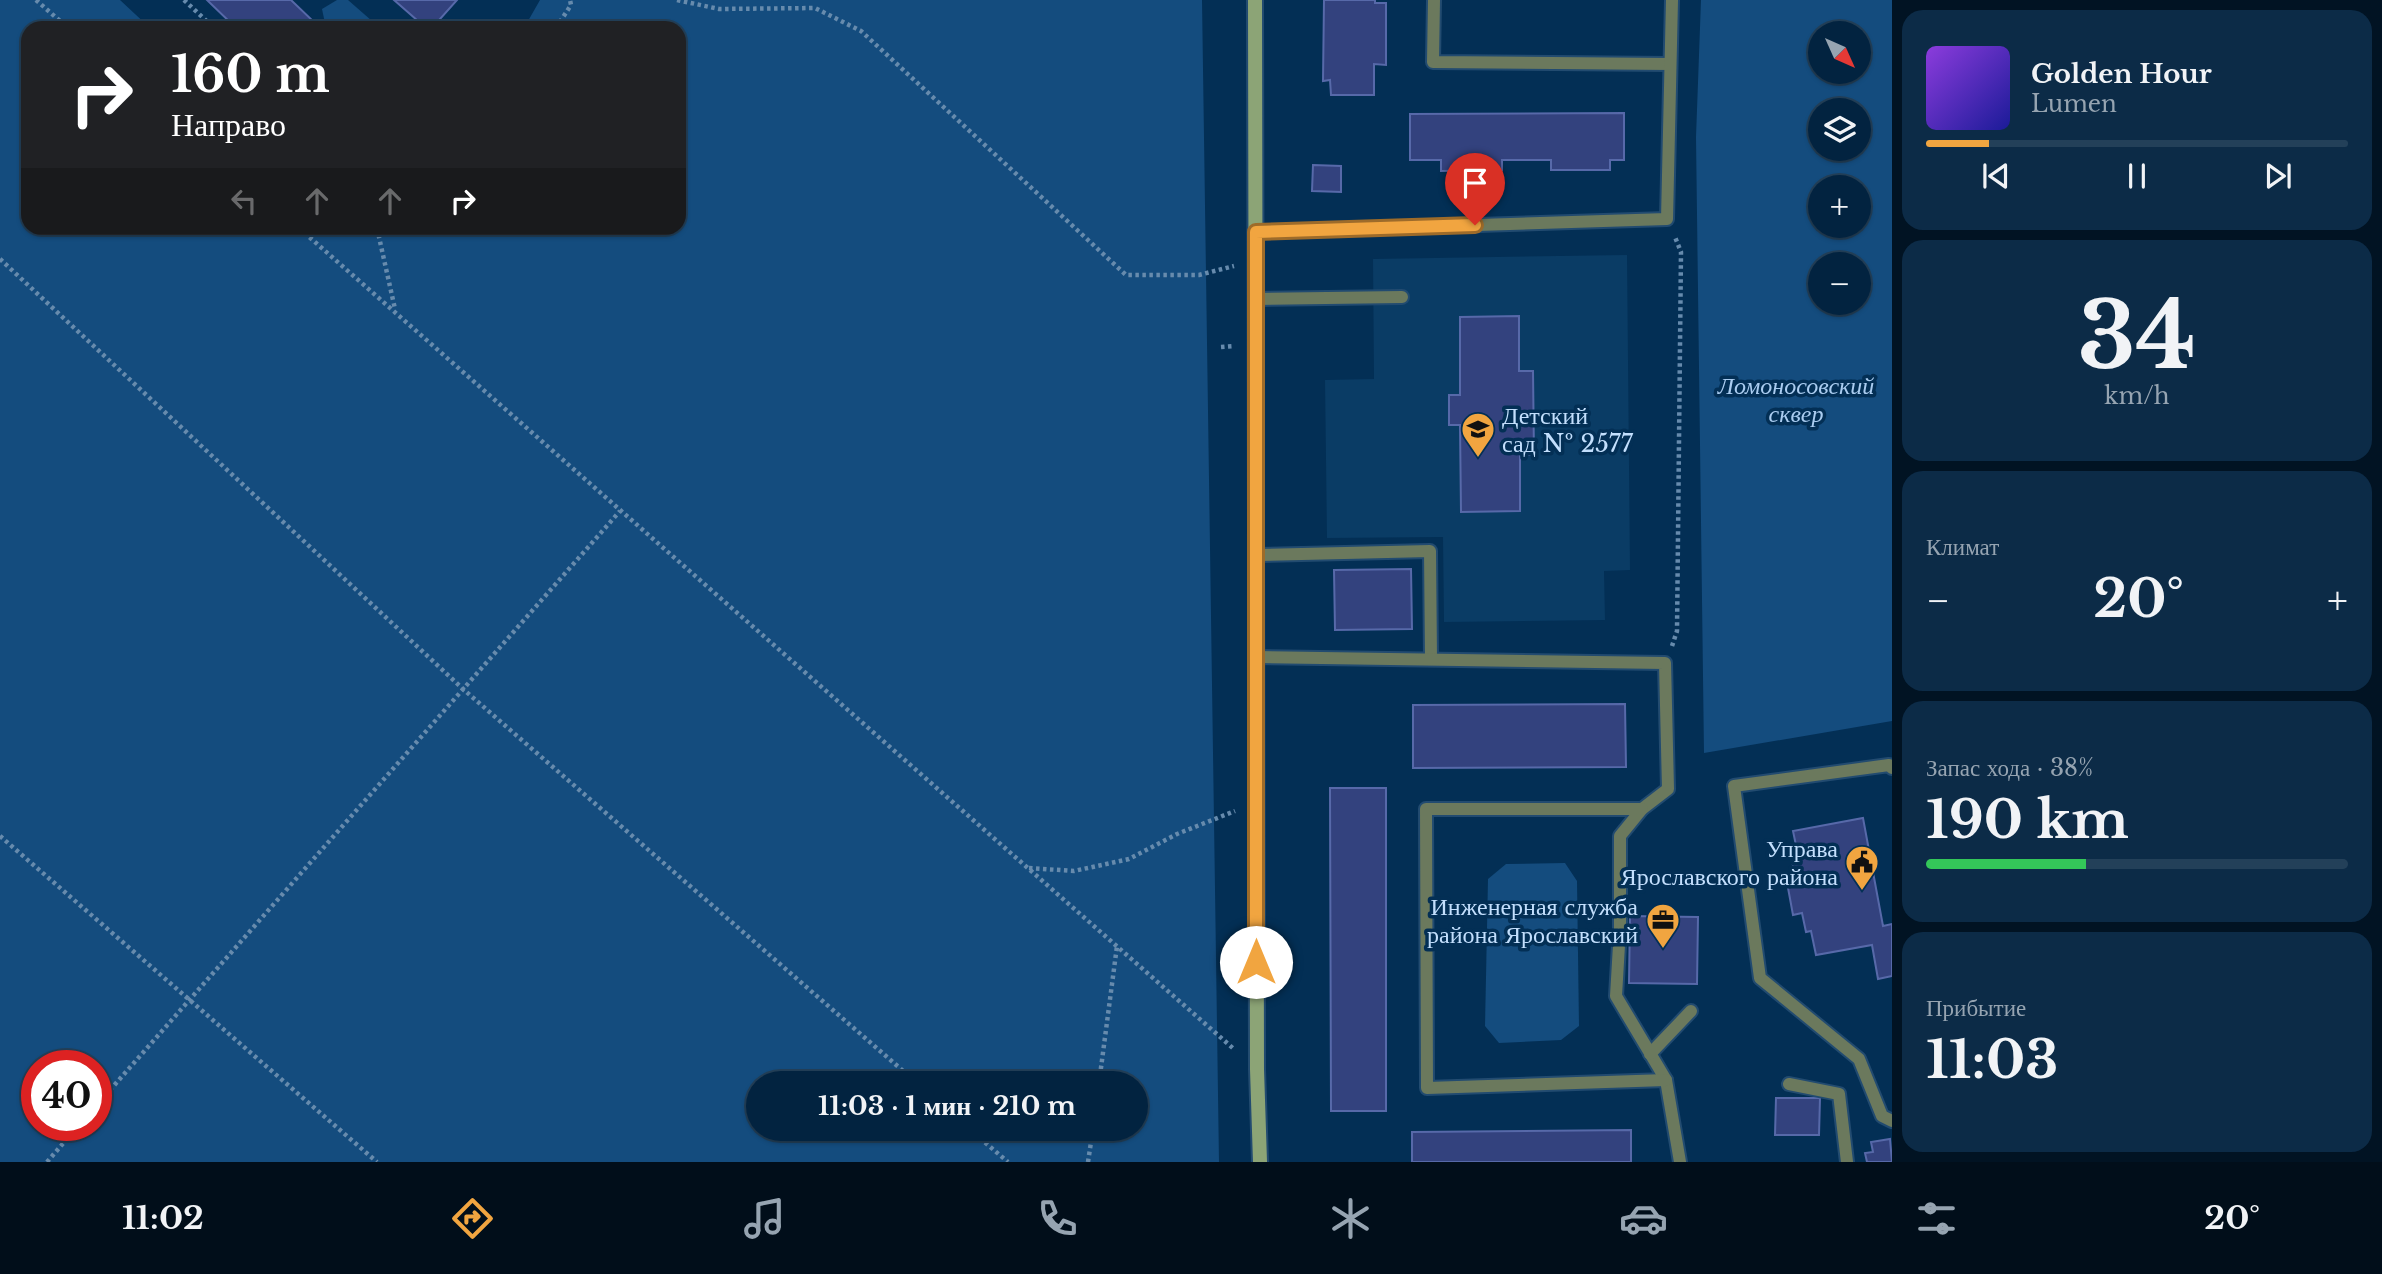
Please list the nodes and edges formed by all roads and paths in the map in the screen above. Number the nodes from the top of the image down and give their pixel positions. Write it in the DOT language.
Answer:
graph roads {
  1 [pos="36,0"];
  2 [pos="184,0"];
  3 [pos="570,0"];
  4 [pos="677,0"];
  5 [pos="1255,0"];
  6 [pos="1434,0"];
  7 [pos="1672,0"];
  8 [pos="60,21"];
  9 [pos="206,21"];
  10 [pos="561,21"];
  11 [pos="1670,64"];
  12 [pos="1667,219"];
  13 [pos="1256,232"];
  14 [pos="307,235"];
  15 [pos="379,235"];
  16 [pos="0,259"];
  17 [pos="1255,260"];
  18 [pos="1402,297"];
  19 [pos="1256,299"];
  20 [pos="395,310"];
  21 [pos="620,511"];
  22 [pos="1257,555"];
  23 [pos="1257,657"];
  24 [pos="1432,659"];
  25 [pos="1665,663"];
  26 [pos="464,689"];
  27 [pos="1892,768"];
  28 [pos="1256,802"];
  29 [pos="1642,809"];
  30 [pos="0,836"];
  31 [pos="1028,868"];
  32 [pos="1117,945"];
  33 [pos="189,1000"];
  34 [pos="1691,1011"];
  35 [pos="1650,1054"];
  36 [pos="1257,1069"];
  37 [pos="903,1071"];
  38 [pos="1100,1071"];
  39 [pos="1666,1080"];
  40 [pos="1789,1084"];
  41 [pos="112,1088"];
  42 [pos="1892,1121"];
  43 [pos="65,1141"];
  44 [pos="983,1141"];
  45 [pos="1091,1141"];
  46 [pos="47,1162"];
  47 [pos="377,1162"];
  48 [pos="1008,1162"];
  49 [pos="1088,1162"];
  50 [pos="1260,1162"];
  51 [pos="1680,1162"];
  52 [pos="1847,1162"];
  1 -- 8 [label="path"];
  2 -- 9 [label="path"];
  3 -- 10 [label="path"];
  4 -- 17 [label="path"];
  5 -- 13 [label="street"];
  6 -- 11 [label="lane"];
  7 -- 11 [label="lane"];
  11 -- 12 [label="lane"];
  12 -- 13 [label="lane"];
  12 -- 25 [label="path"];
  13 -- 17 [label="street"];
  14 -- 20 [label="path"];
  15 -- 20 [label="path"];
  16 -- 26 [label="path"];
  17 -- 19 [label="street"];
  18 -- 19 [label="lane"];
  19 -- 22 [label="street"];
  20 -- 21 [label="path"];
  21 -- 26 [label="path"];
  21 -- 31 [label="path"];
  22 -- 23 [label="street"];
  22 -- 24 [label="lane"];
  23 -- 24 [label="lane"];
  23 -- 28 [label="street"];
  24 -- 25 [label="lane"];
  25 -- 29 [label="lane"];
  26 -- 33 [label="path"];
  26 -- 37 [label="path"];
  27 -- 42 [label="lane"];
  28 -- 31 [label="path"];
  28 -- 36 [label="street"];
  29 -- 35 [label="lane"];
  29 -- 39 [label="lane"];
  30 -- 33 [label="path"];
  31 -- 32 [label="path"];
  32 -- 36 [label="path"];
  32 -- 38 [label="path"];
  33 -- 41 [label="path"];
  33 -- 47 [label="path"];
  34 -- 35 [label="lane"];
  35 -- 39 [label="lane"];
  36 -- 50 [label="street"];
  39 -- 51 [label="lane"];
  40 -- 52 [label="lane"];
  43 -- 46 [label="path"];
  44 -- 48 [label="path"];
  45 -- 49 [label="path"];
}
